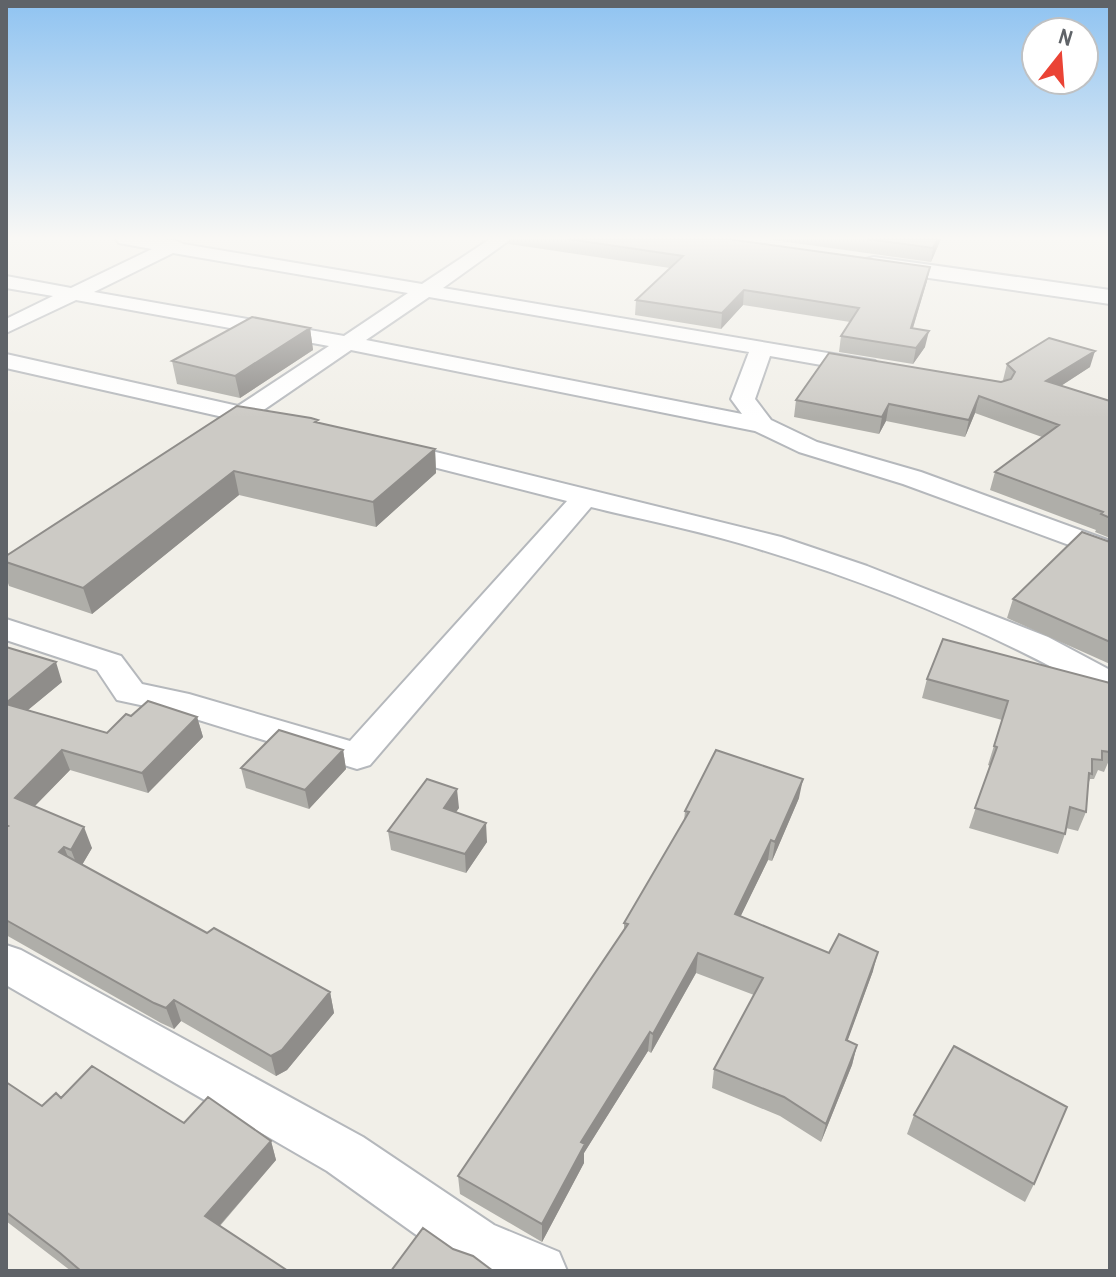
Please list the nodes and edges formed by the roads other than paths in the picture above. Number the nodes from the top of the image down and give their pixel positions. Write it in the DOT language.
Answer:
graph roads {
  1 [pos="65,299"];
  2 [pos="101,299"];
  3 [pos="414,299"];
  4 [pos="478,299"];
  5 [pos="6,327"];
  6 [pos="348,343"];
  7 [pos="762,347"];
  8 [pos="6,361"];
  9 [pos="887,369"];
  10 [pos="241,414"];
  11 [pos="762,425"];
  12 [pos="297,427"];
  13 [pos="215,432"];
  14 [pos="368,443"];
  15 [pos="585,497"];
  16 [pos="1110,551"];
  17 [pos="13,639"];
  18 [pos="1110,684"];
  19 [pos="6,963"];
  20 [pos="540,1271"];
  1 -- 5 [label="street"];
  2 -- 6 [label="street"];
  3 -- 6 [label="street"];
  4 -- 7 [label="street"];
  6 -- 10 [label="street"];
  6 -- 11 [label="street"];
  7 -- 9 [label="street"];
  7 -- 11 [label="street"];
  8 -- 10 [label="street"];
  10 -- 12 [label="street"];
  10 -- 13 [label="street"];
  11 -- 16 [label="street"];
  14 -- 15 [label="street"];
  15 -- 17 [label="street"];
  15 -- 18 [label="street"];
  19 -- 20 [label="street"];
}
